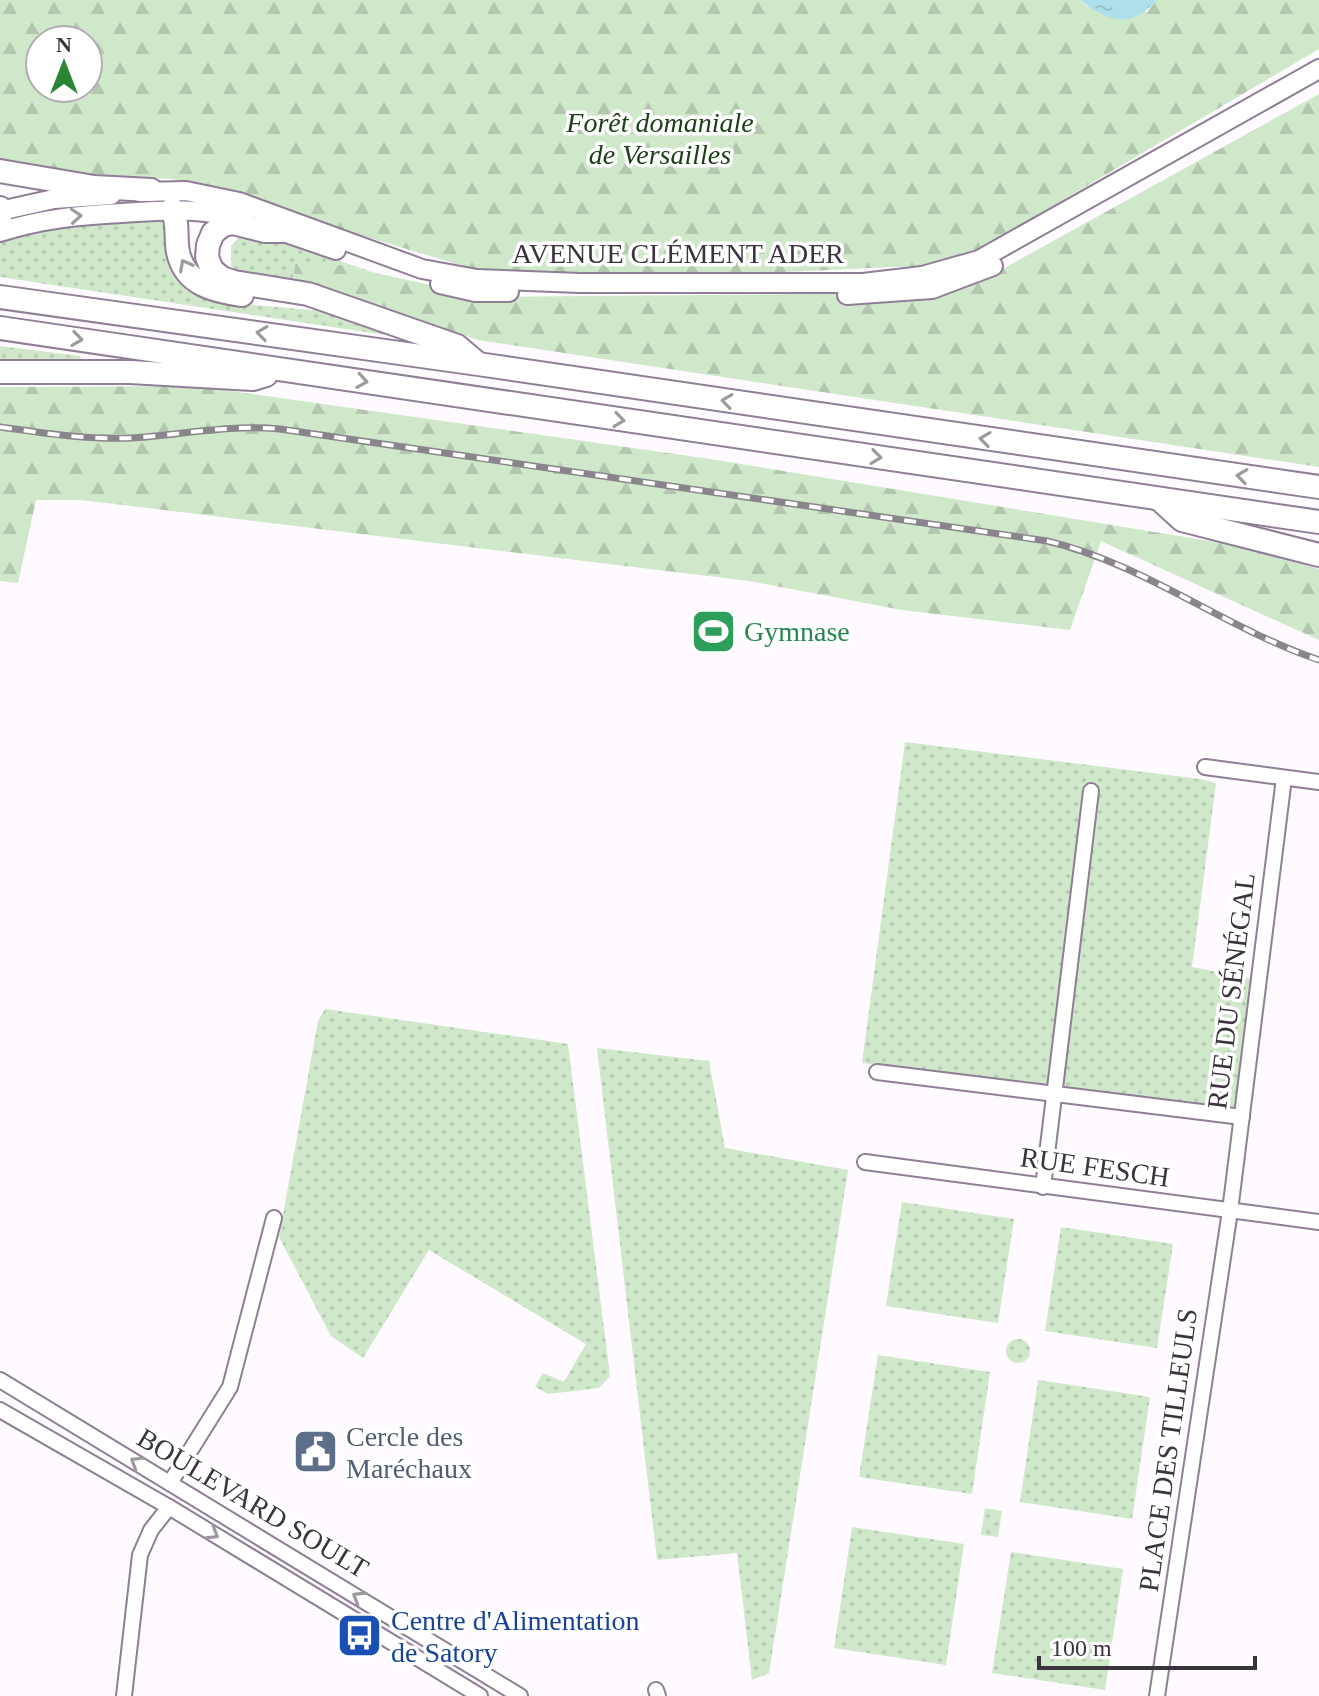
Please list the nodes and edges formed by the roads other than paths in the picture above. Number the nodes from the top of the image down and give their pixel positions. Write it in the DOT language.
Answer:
graph roads {
  1 [pos="1319,69"];
  2 [pos="1319,81"];
  3 [pos="0,171"];
  4 [pos="151,190"];
  5 [pos="172,209"];
  6 [pos="0,210"];
  7 [pos="0,217"];
  8 [pos="281,231"];
  9 [pos="0,232"];
  10 [pos="0,297"];
  11 [pos="334,305"];
  12 [pos="0,328"];
  13 [pos="478,364"];
  14 [pos="285,369"];
  15 [pos="0,372"];
  16 [pos="1319,487"];
  17 [pos="1159,499"];
  18 [pos="1319,522"];
  19 [pos="1319,555"];
  20 [pos="1205,767"];
  21 [pos="1284,778"];
  22 [pos="1319,782"];
  23 [pos="1091,791"];
  24 [pos="877,1072"];
  25 [pos="1055,1094"];
  26 [pos="1242,1117"];
  27 [pos="865,1162"];
  28 [pos="1043,1187"];
  29 [pos="1230,1211"];
  30 [pos="274,1218"];
  31 [pos="1319,1222"];
  32 [pos="0,1380"];
  33 [pos="0,1410"];
  34 [pos="170,1483"];
  35 [pos="169,1507"];
  36 [pos="124,1696"];
  37 [pos="480,1696"];
  38 [pos="520,1696"];
  39 [pos="1157,1696"];
  1 -- 4 [label="main road, AVENUE CLÉMENT ADER"];
  2 -- 8 [label="main road, AVENUE CLÉMENT ADER"];
  3 -- 4 [label="highway"];
  4 -- 5 [label="main road"];
  4 -- 6 [label="main road, AVENUE CLÉMENT ADER"];
  5 -- 8 [label="main road, AVENUE CLÉMENT ADER"];
  9 -- 5 [label="main road, AVENUE CLÉMENT ADER, one-way"];
  11 -- 5 [label="highway, one-way"];
  6 -- 7 [label="highway"];
  8 -- 11 [label="highway"];
  13 -- 10 [label="highway, one-way"];
  11 -- 13 [label="highway"];
  12 -- 14 [label="highway, one-way"];
  16 -- 13 [label="highway, one-way"];
  14 -- 15 [label="highway"];
  14 -- 17 [label="highway, one-way"];
  17 -- 18 [label="highway"];
  17 -- 19 [label="highway"];
  20 -- 21 [label="street"];
  21 -- 22 [label="street"];
  21 -- 26 [label="street, RUE DU SÉNÉGAL"];
  23 -- 25 [label="street"];
  24 -- 25 [label="street"];
  25 -- 26 [label="street"];
  25 -- 28 [label="street"];
  26 -- 29 [label="street, RUE DU SÉNÉGAL"];
  27 -- 28 [label="street, RUE FESCH"];
  28 -- 29 [label="street, RUE FESCH"];
  29 -- 31 [label="street, RUE FESCH"];
  29 -- 39 [label="street, PLACE DES TILLEULS"];
  30 -- 34 [label="street"];
  34 -- 32 [label="street, BOULEVARD SOULT, one-way"];
  33 -- 35 [label="street, BOULEVARD SOULT"];
  38 -- 34 [label="street, BOULEVARD SOULT, one-way"];
  35 -- 36 [label="street"];
  35 -- 37 [label="street, BOULEVARD SOULT, one-way"];
}
